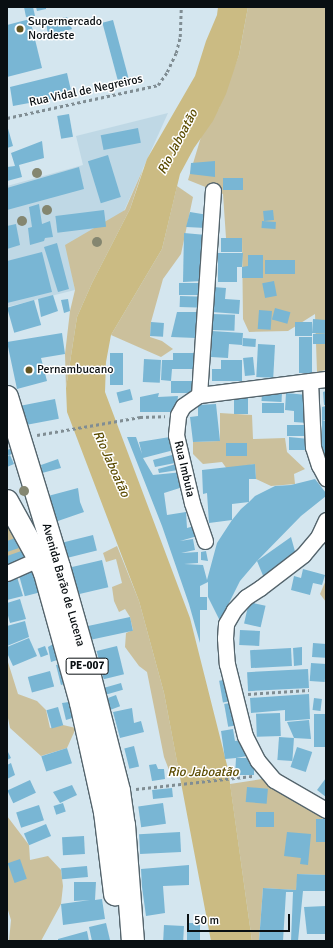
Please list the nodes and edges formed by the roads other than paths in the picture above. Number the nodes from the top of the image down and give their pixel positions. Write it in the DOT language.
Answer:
graph roads {
  1 [pos="214,190"];
  2 [pos="326,379"];
  3 [pos="310,381"];
  4 [pos="199,395"];
  5 [pos="7,397"];
  6 [pos="326,478"];
  7 [pos="7,501"];
  8 [pos="326,520"];
  9 [pos="322,539"];
  10 [pos="205,541"];
  11 [pos="40,559"];
  12 [pos="7,573"];
  13 [pos="326,810"];
  14 [pos="121,941"];
  15 [pos="132,941"];
  1 -- 4 [label="street"];
  2 -- 3 [label="street"];
  3 -- 4 [label="street"];
  3 -- 6 [label="street"];
  4 -- 10 [label="street, Rua Imbuia"];
  5 -- 15 [label="main road, Avenida Barão de Lucena / PE-007"];
  7 -- 11 [label="main road"];
  8 -- 9 [label="street"];
  9 -- 13 [label="street"];
  11 -- 12 [label="street"];
  11 -- 14 [label="main road"];
}
